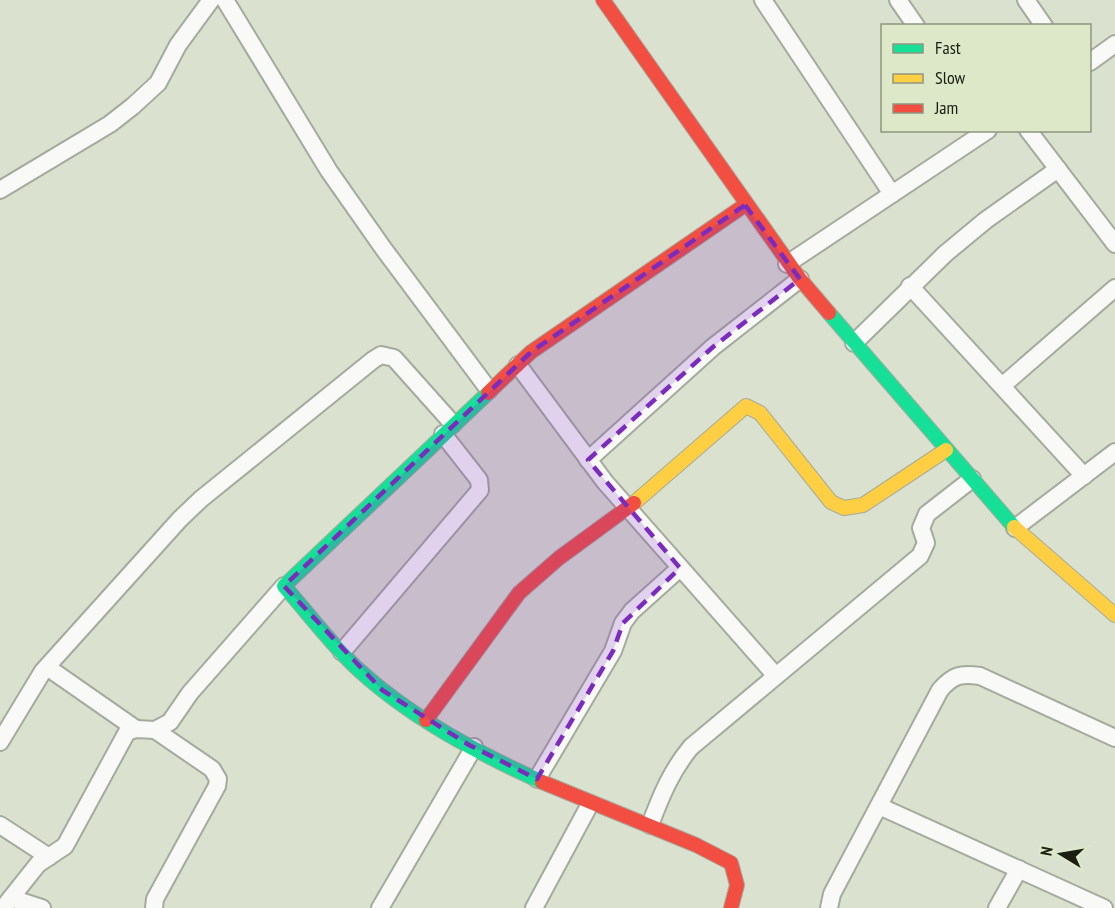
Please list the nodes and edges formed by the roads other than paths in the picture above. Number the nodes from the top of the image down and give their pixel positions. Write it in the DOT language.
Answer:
graph roads {
  1 [pos="211,0"];
  2 [pos="225,0"];
  3 [pos="603,0"];
  4 [pos="763,0"];
  5 [pos="898,0"];
  6 [pos="1026,0"];
  7 [pos="915,24"];
  8 [pos="1043,24"];
  9 [pos="1115,44"];
  10 [pos="1091,61"];
  11 [pos="985,132"];
  12 [pos="1030,132"];
  13 [pos="1058,169"];
  14 [pos="0,190"];
  15 [pos="892,194"];
  16 [pos="745,205"];
  17 [pos="1115,244"];
  18 [pos="788,264"];
  19 [pos="800,279"];
  20 [pos="910,286"];
  21 [pos="1115,288"];
  22 [pos="854,343"];
  23 [pos="518,365"];
  24 [pos="1002,386"];
  25 [pos="489,390"];
  26 [pos="448,429"];
  27 [pos="946,450"];
  28 [pos="1115,452"];
  29 [pos="588,460"];
  30 [pos="1084,476"];
  31 [pos="972,480"];
  32 [pos="628,508"];
  33 [pos="1015,528"];
  34 [pos="680,568"];
  35 [pos="284,586"];
  36 [pos="1115,615"];
  37 [pos="342,652"];
  38 [pos="47,667"];
  39 [pos="776,676"];
  40 [pos="426,720"];
  41 [pos="136,729"];
  42 [pos="155,730"];
  43 [pos="1115,738"];
  44 [pos="0,742"];
  45 [pos="474,747"];
  46 [pos="537,779"];
  47 [pos="590,804"];
  48 [pos="879,806"];
  49 [pos="0,825"];
  50 [pos="650,825"];
  51 [pos="49,857"];
  52 [pos="1019,869"];
  53 [pos="7,903"];
  54 [pos="1095,906"];
  55 [pos="42,908"];
  56 [pos="154,908"];
  57 [pos="380,908"];
  58 [pos="534,908"];
  59 [pos="731,908"];
  60 [pos="829,908"];
  61 [pos="997,908"];
  1 -- 14 [label="street"];
  2 -- 25 [label="street"];
  3 -- 16 [label="street"];
  4 -- 15 [label="street"];
  5 -- 7 [label="street"];
  6 -- 8 [label="street"];
  9 -- 10 [label="street"];
  11 -- 15 [label="street"];
  12 -- 13 [label="street"];
  13 -- 17 [label="street"];
  13 -- 20 [label="street"];
  15 -- 18 [label="street"];
  16 -- 18 [label="street"];
  16 -- 23 [label="street"];
  18 -- 19 [label="street"];
  19 -- 22 [label="street"];
  19 -- 29 [label="street"];
  20 -- 22 [label="street"];
  20 -- 24 [label="street"];
  21 -- 24 [label="street"];
  22 -- 27 [label="street"];
  23 -- 25 [label="street"];
  23 -- 29 [label="street"];
  24 -- 30 [label="street"];
  25 -- 26 [label="street"];
  26 -- 35 [label="street"];
  26 -- 37 [label="street"];
  26 -- 38 [label="street"];
  27 -- 31 [label="street"];
  27 -- 32 [label="street"];
  28 -- 30 [label="street"];
  29 -- 32 [label="street"];
  30 -- 33 [label="street"];
  31 -- 33 [label="street"];
  31 -- 39 [label="street"];
  32 -- 34 [label="street"];
  32 -- 40 [label="street"];
  33 -- 36 [label="street"];
  34 -- 39 [label="street"];
  34 -- 46 [label="street"];
  35 -- 37 [label="street"];
  35 -- 42 [label="street"];
  37 -- 40 [label="street"];
  38 -- 41 [label="street"];
  38 -- 44 [label="street"];
  39 -- 50 [label="street"];
  40 -- 45 [label="street"];
  41 -- 42 [label="street"];
  41 -- 51 [label="street"];
  42 -- 56 [label="street"];
  43 -- 48 [label="street"];
  45 -- 46 [label="street"];
  45 -- 57 [label="street"];
  46 -- 47 [label="street"];
  47 -- 50 [label="street"];
  47 -- 58 [label="street"];
  48 -- 52 [label="street"];
  48 -- 60 [label="street"];
  49 -- 51 [label="street"];
  50 -- 59 [label="street"];
  51 -- 53 [label="street"];
  52 -- 54 [label="street"];
  52 -- 61 [label="street"];
  53 -- 55 [label="street"];
}
